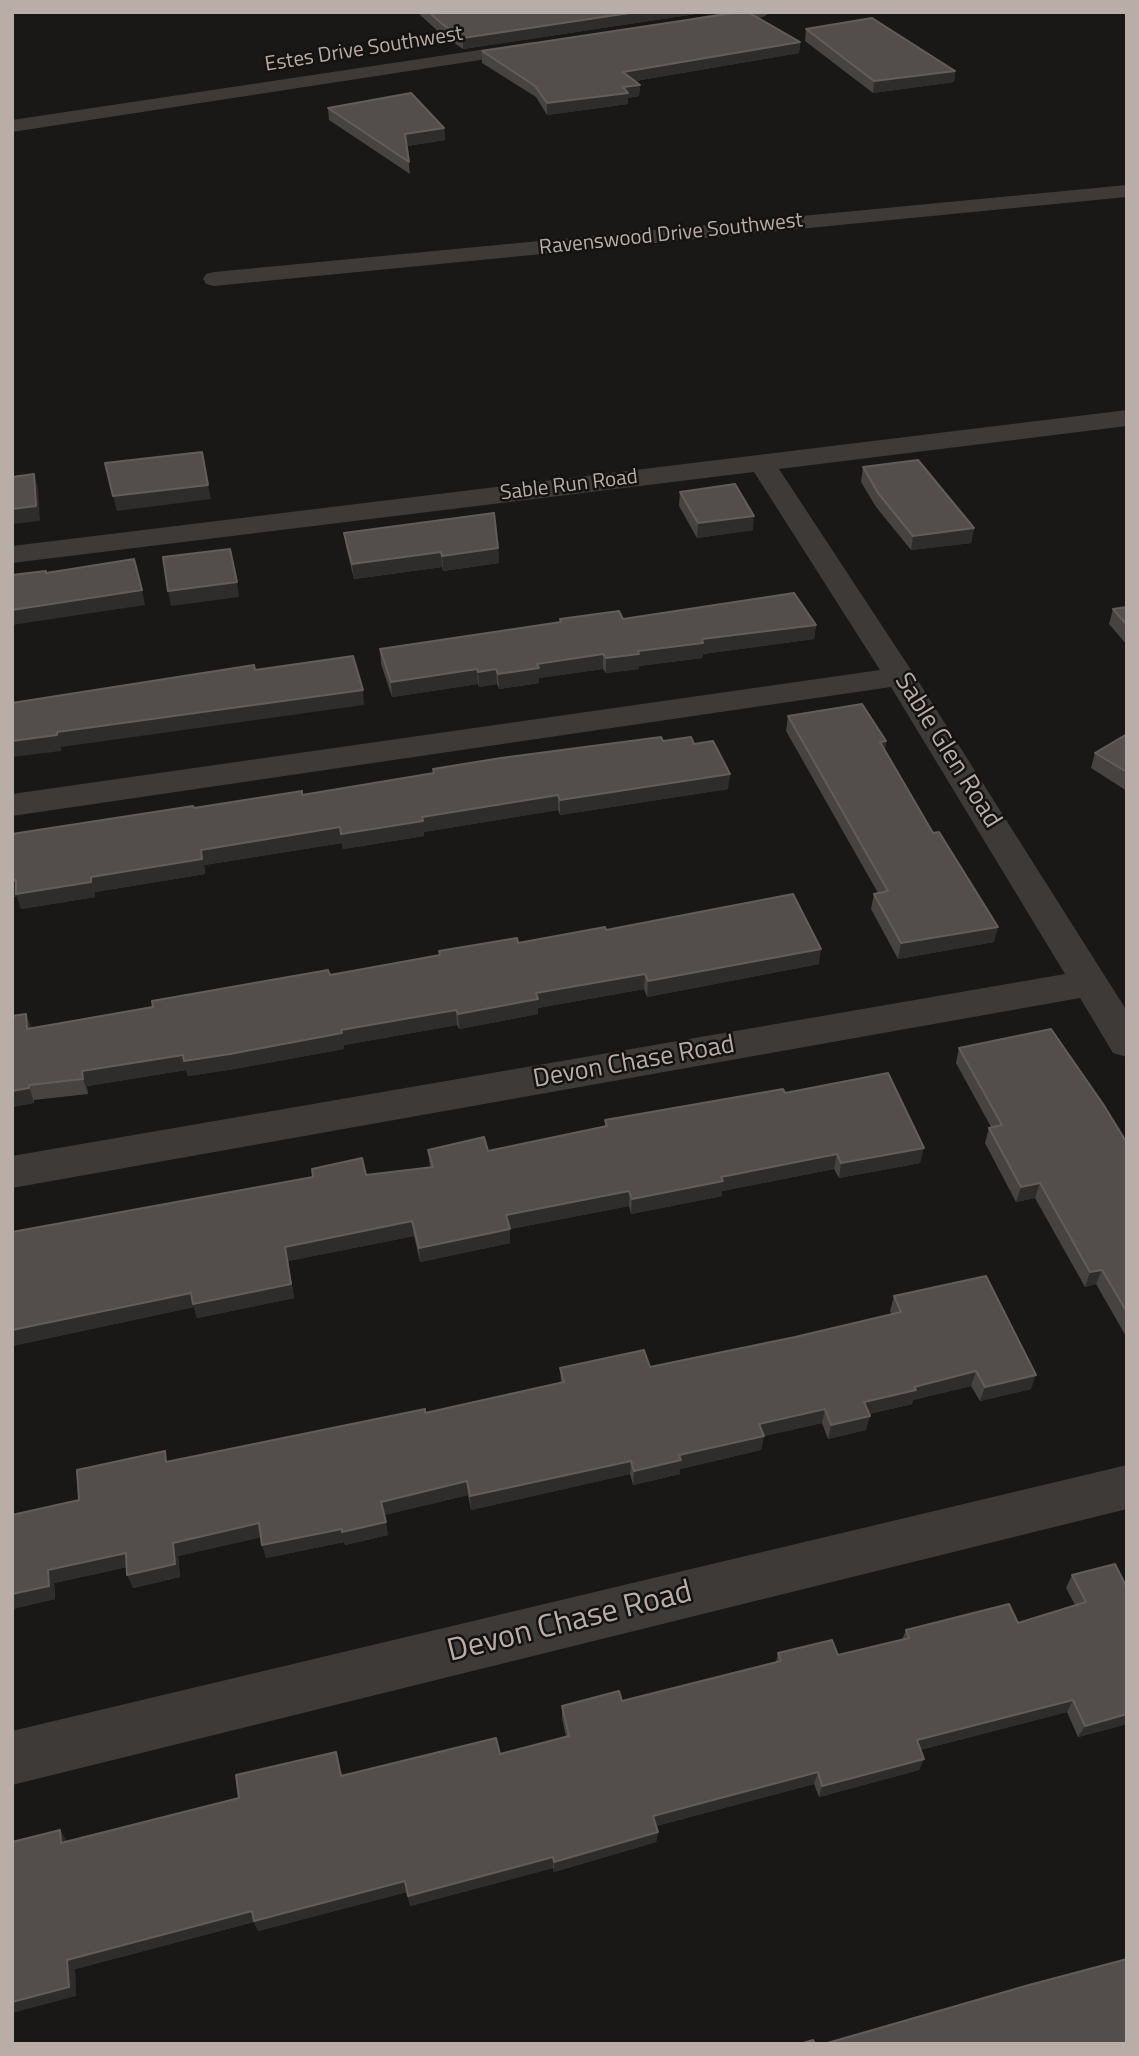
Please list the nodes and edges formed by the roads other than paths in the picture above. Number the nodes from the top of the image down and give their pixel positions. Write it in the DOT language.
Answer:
graph roads {
  1 [pos="763,12"];
  2 [pos="681,25"];
  3 [pos="545,46"];
  4 [pos="12,126"];
  5 [pos="1127,191"];
  6 [pos="214,279"];
  7 [pos="1127,418"];
  8 [pos="762,463"];
  9 [pos="12,555"];
  10 [pos="900,676"];
  11 [pos="12,805"];
  12 [pos="1090,983"];
  13 [pos="1127,1043"];
  14 [pos="12,1172"];
  15 [pos="1127,1488"];
  16 [pos="12,1758"];
  1 -- 2 [label="street"];
  3 -- 4 [label="street, Estes Drive Southwest"];
  5 -- 6 [label="street, Ravenswood Drive Southwest"];
  7 -- 8 [label="street, Sable Run Road"];
  8 -- 9 [label="street, Sable Run Road"];
  8 -- 10 [label="street, Sable Glen Road"];
  10 -- 11 [label="street"];
  10 -- 12 [label="street, Sable Glen Road"];
  12 -- 13 [label="street, Sable Glen Road"];
  12 -- 14 [label="street, Devon Chase Road"];
  15 -- 16 [label="street, Devon Chase Road"];
}
